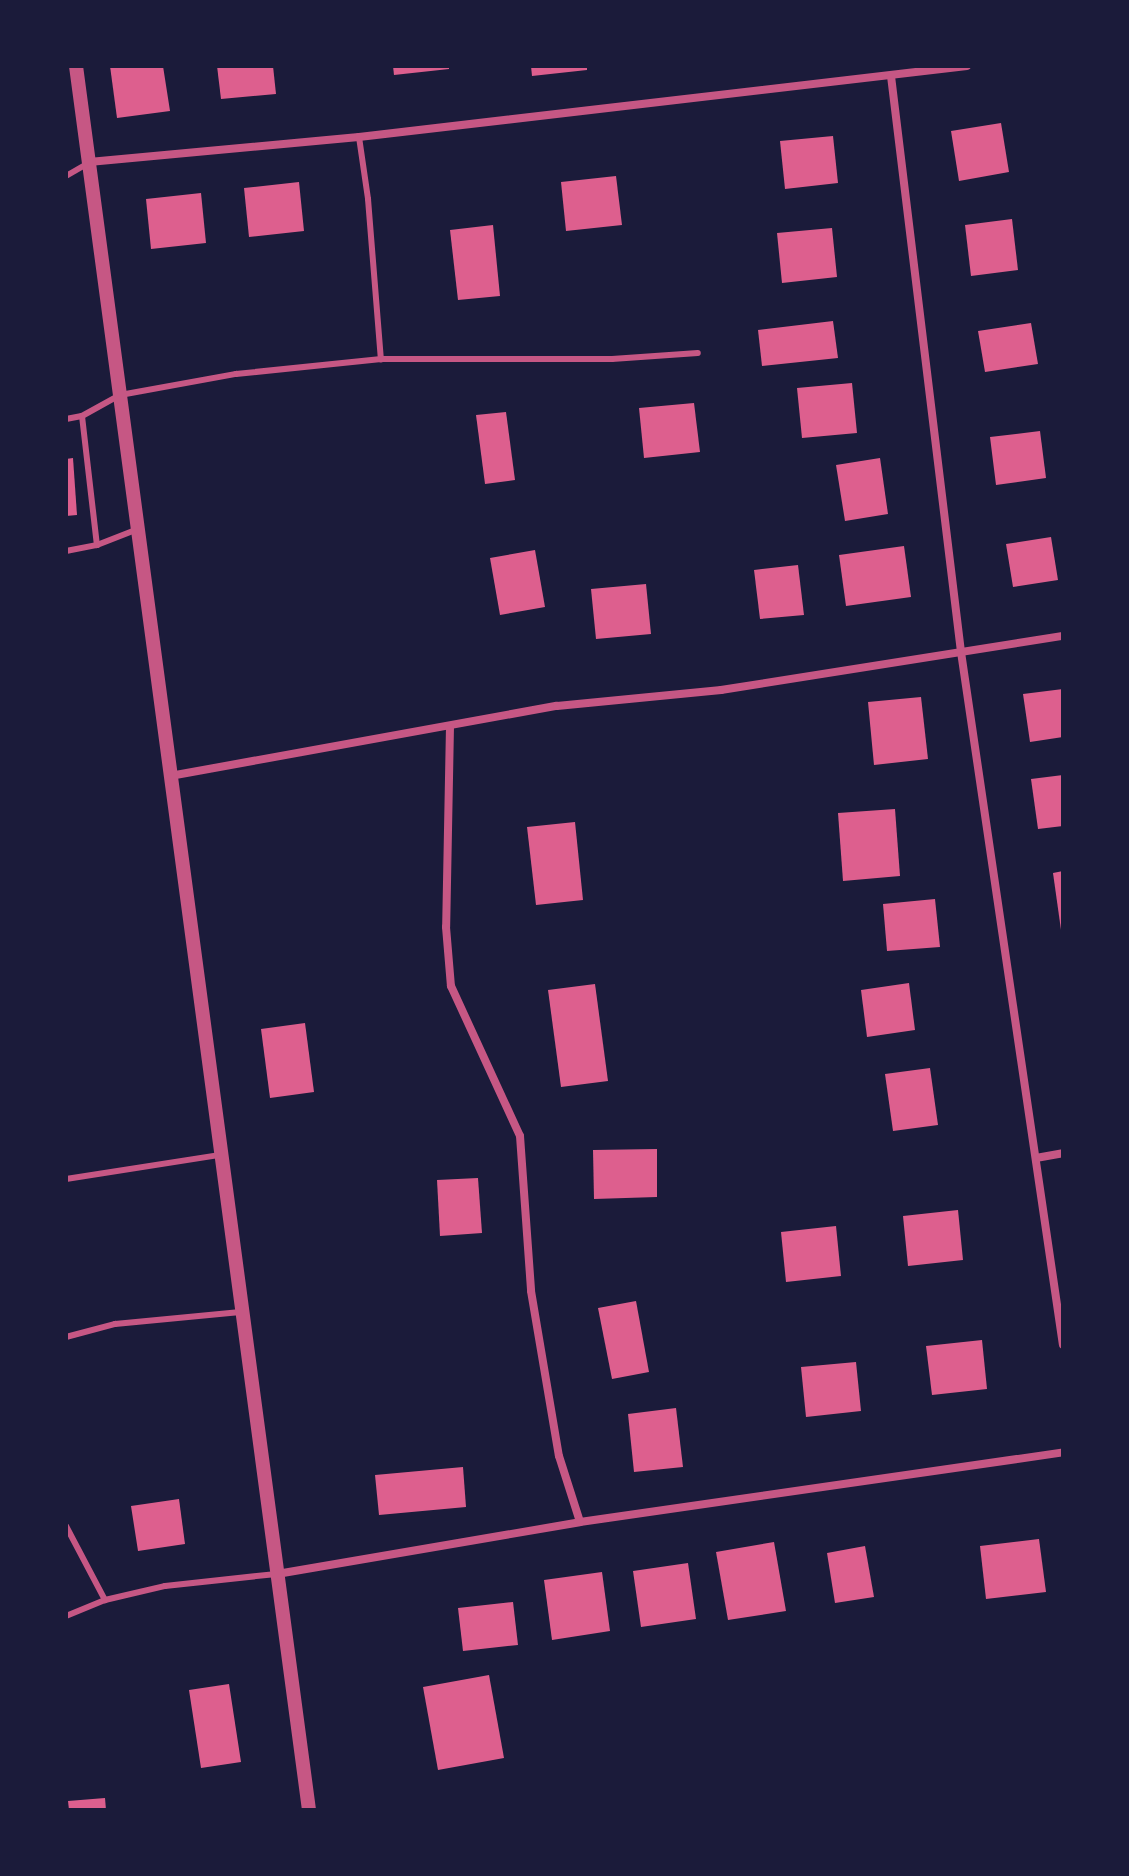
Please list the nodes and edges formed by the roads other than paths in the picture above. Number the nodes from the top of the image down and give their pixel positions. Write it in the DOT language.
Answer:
graph roads {
  1 [pos="76,66"];
  2 [pos="967,66"];
  3 [pos="891,76"];
  4 [pos="359,137"];
  5 [pos="89,162"];
  6 [pos="66,176"];
  7 [pos="698,353"];
  8 [pos="381,359"];
  9 [pos="120,395"];
  10 [pos="82,416"];
  11 [pos="66,419"];
  12 [pos="138,529"];
  13 [pos="97,545"];
  14 [pos="66,551"];
  15 [pos="1063,636"];
  16 [pos="961,652"];
  17 [pos="450,726"];
  18 [pos="170,776"];
  19 [pos="1063,1153"];
  20 [pos="221,1155"];
  21 [pos="1036,1158"];
  22 [pos="66,1179"];
  23 [pos="241,1312"];
  24 [pos="66,1337"];
  25 [pos="1063,1345"];
  26 [pos="1063,1452"];
  27 [pos="580,1522"];
  28 [pos="66,1526"];
  29 [pos="66,1532"];
  30 [pos="276,1574"];
  31 [pos="105,1600"];
  32 [pos="66,1616"];
  33 [pos="309,1810"];
  1 -- 5 [label="street"];
  2 -- 3 [label="street"];
  3 -- 4 [label="street"];
  3 -- 16 [label="street"];
  4 -- 5 [label="street"];
  4 -- 8 [label="lane"];
  5 -- 6 [label="lane"];
  5 -- 9 [label="street"];
  7 -- 8 [label="lane"];
  8 -- 9 [label="lane"];
  9 -- 10 [label="lane"];
  9 -- 12 [label="street"];
  10 -- 11 [label="lane"];
  10 -- 13 [label="lane"];
  12 -- 13 [label="lane"];
  12 -- 18 [label="street"];
  13 -- 14 [label="lane"];
  15 -- 16 [label="street"];
  16 -- 17 [label="street"];
  16 -- 21 [label="street"];
  17 -- 18 [label="street"];
  17 -- 27 [label="street"];
  18 -- 20 [label="street"];
  19 -- 21 [label="street"];
  20 -- 22 [label="lane"];
  20 -- 23 [label="street"];
  21 -- 25 [label="street"];
  23 -- 24 [label="lane"];
  23 -- 30 [label="street"];
  26 -- 27 [label="street"];
  27 -- 30 [label="street"];
  28 -- 29 [label="lane"];
  29 -- 31 [label="lane"];
  30 -- 31 [label="lane"];
  30 -- 33 [label="street"];
  31 -- 32 [label="lane"];
}
